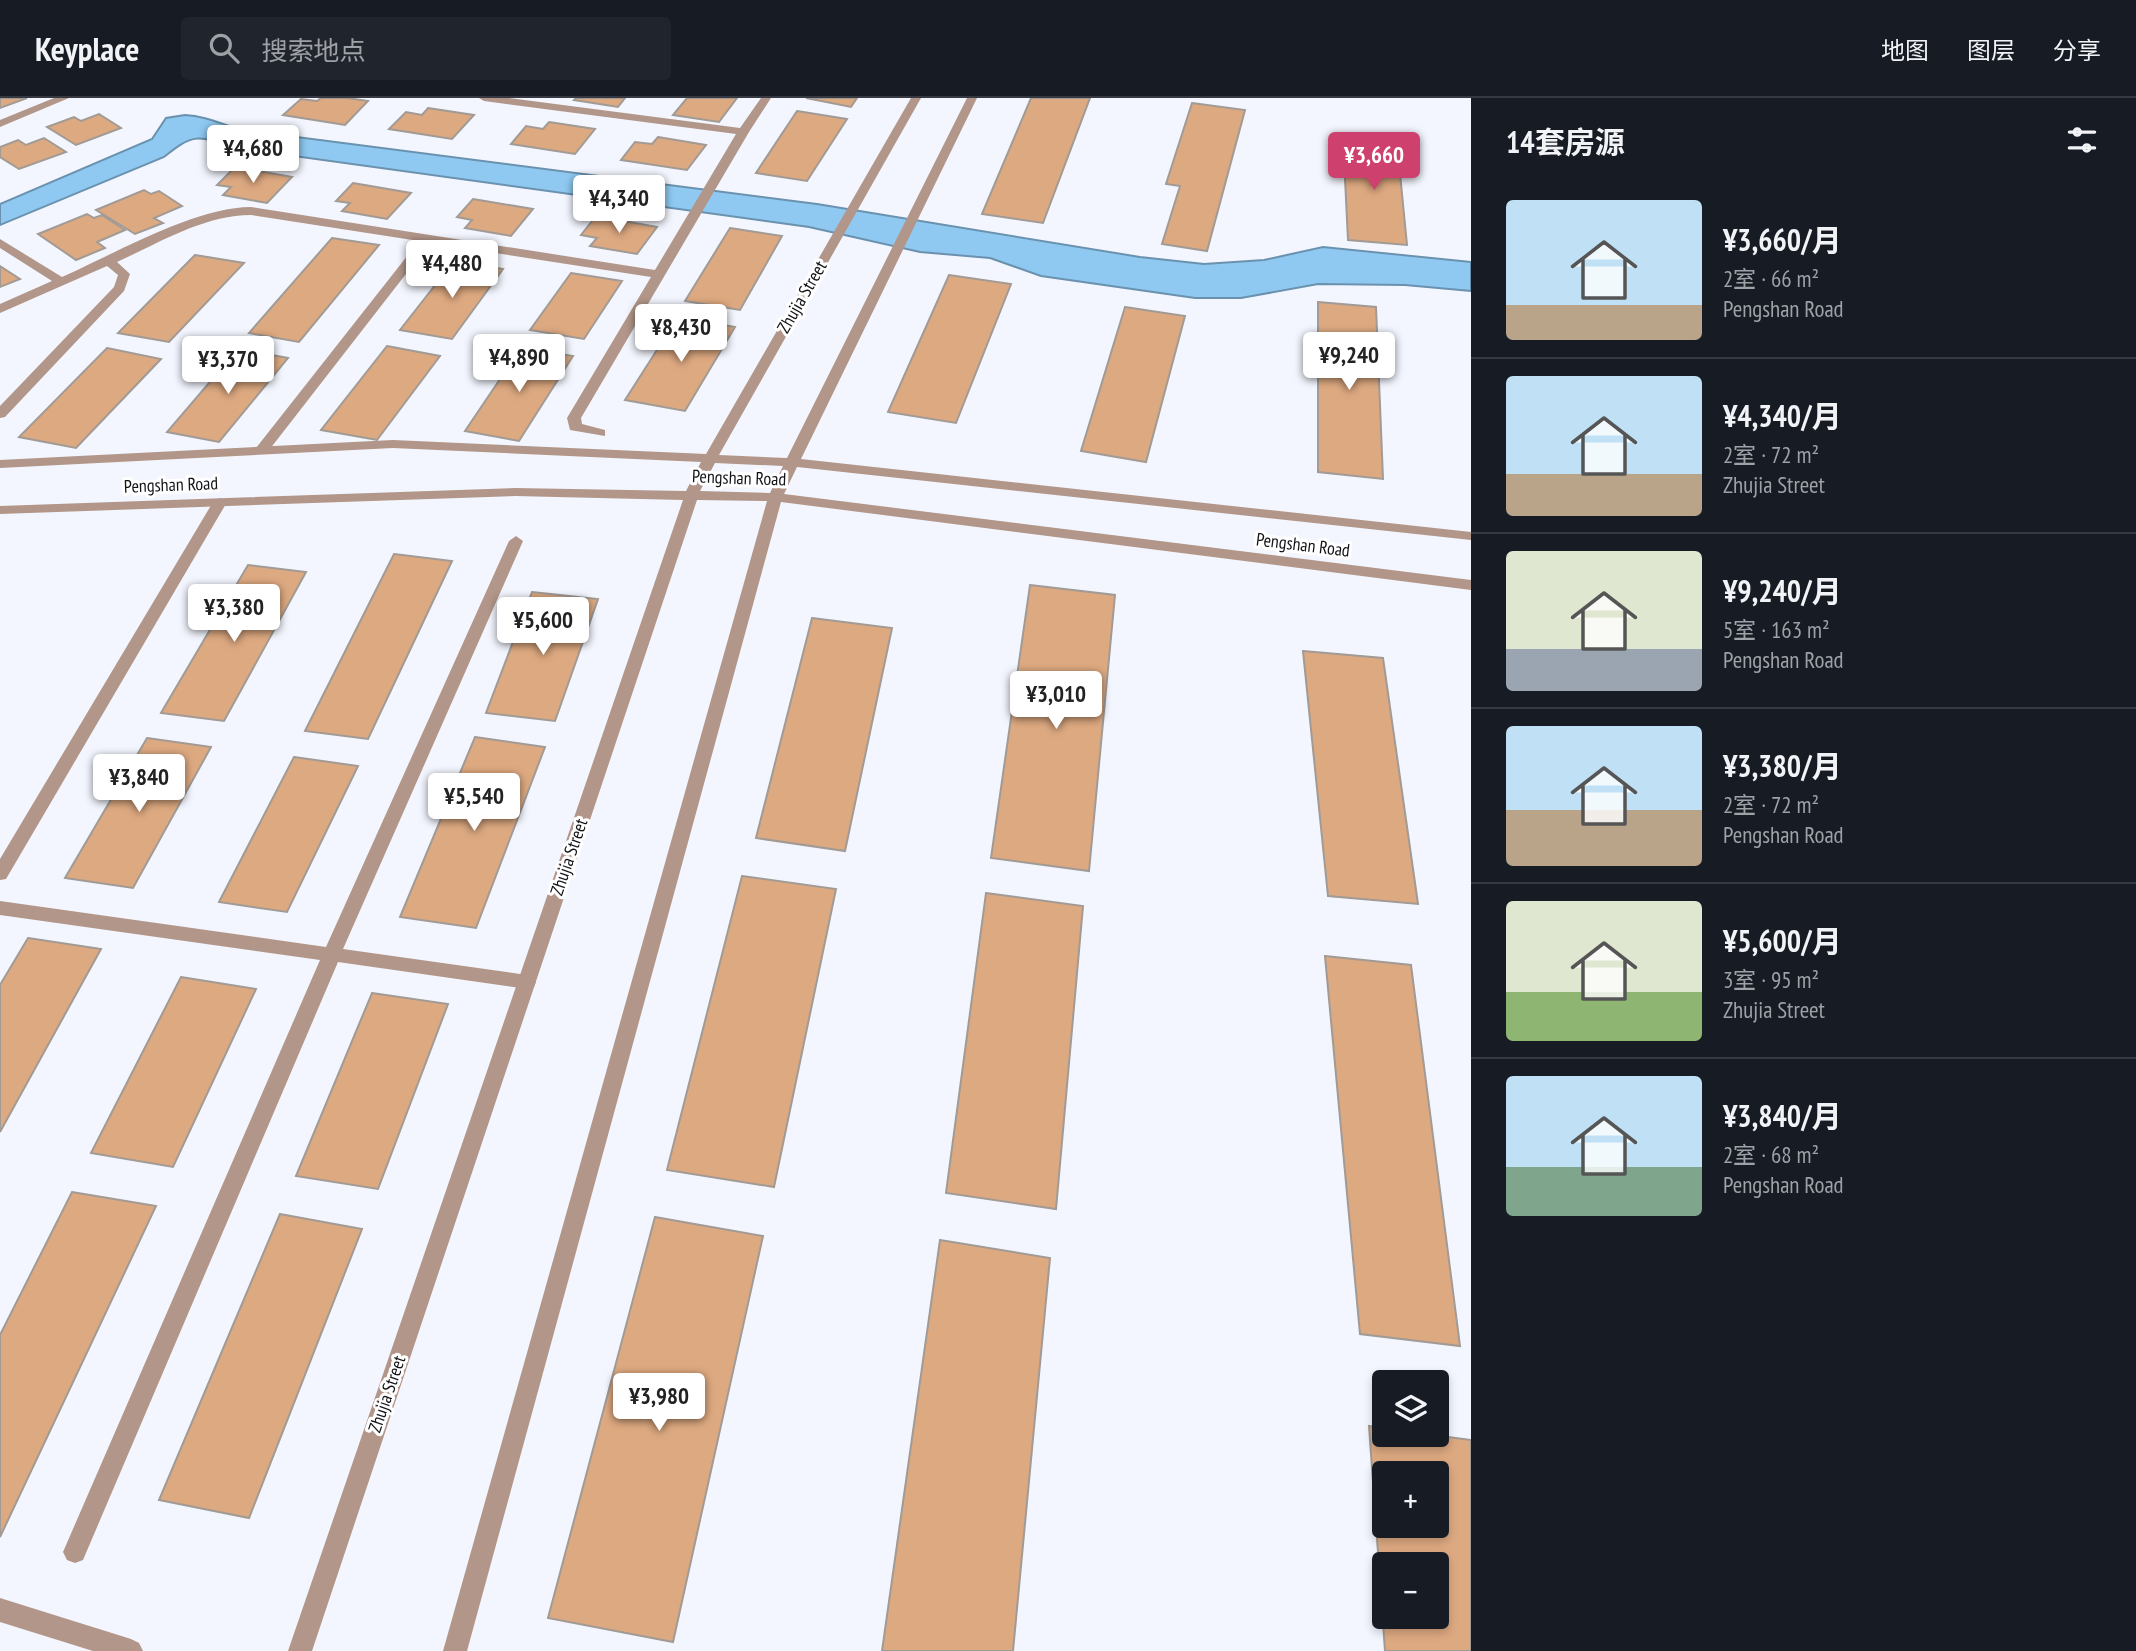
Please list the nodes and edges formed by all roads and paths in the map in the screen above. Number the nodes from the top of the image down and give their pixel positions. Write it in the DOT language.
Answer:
graph roads {
  1 [pos="64,98"];
  2 [pos="484,98"];
  3 [pos="766,98"];
  4 [pos="915,98"];
  5 [pos="972,98"];
  6 [pos="0,124"];
  7 [pos="743,132"];
  8 [pos="427,239"];
  9 [pos="0,243"];
  10 [pos="108,261"];
  11 [pos="661,275"];
  12 [pos="61,282"];
  13 [pos="0,309"];
  14 [pos="0,414"];
  15 [pos="600,433"];
  16 [pos="261,451"];
  17 [pos="709,459"];
  18 [pos="791,462"];
  19 [pos="0,464"];
  20 [pos="692,496"];
  21 [pos="775,497"];
  22 [pos="220,502"];
  23 [pos="0,510"];
  24 [pos="1471,536"];
  25 [pos="516,541"];
  26 [pos="1471,585"];
  27 [pos="0,874"];
  28 [pos="0,908"];
  29 [pos="332,954"];
  30 [pos="527,982"];
  31 [pos="75,1552"];
  32 [pos="0,1610"];
  33 [pos="131,1651"];
  34 [pos="300,1651"];
  35 [pos="455,1651"];
  1 -- 6 [label="street"];
  2 -- 7 [label="street"];
  3 -- 7 [label="street"];
  4 -- 17 [label="street, Zhujia Street"];
  5 -- 18 [label="street"];
  7 -- 11 [label="street"];
  8 -- 10 [label="street"];
  8 -- 11 [label="street"];
  8 -- 16 [label="street"];
  9 -- 12 [label="street"];
  10 -- 12 [label="street"];
  10 -- 14 [label="street"];
  11 -- 15 [label="street"];
  12 -- 13 [label="street"];
  16 -- 17 [label="street, Pengshan Road"];
  16 -- 19 [label="street, Pengshan Road"];
  17 -- 18 [label="street, Pengshan Road"];
  17 -- 20 [label="street, Zhujia Street"];
  18 -- 21 [label="street"];
  18 -- 24 [label="street, Pengshan Road"];
  20 -- 21 [label="street, Pengshan Road"];
  20 -- 22 [label="street, Pengshan Road"];
  20 -- 30 [label="street, Zhujia Street"];
  21 -- 26 [label="street, Pengshan Road"];
  21 -- 35 [label="street"];
  22 -- 23 [label="street, Pengshan Road"];
  22 -- 27 [label="street"];
  25 -- 29 [label="street"];
  28 -- 29 [label="street"];
  29 -- 30 [label="street"];
  29 -- 31 [label="street"];
  30 -- 34 [label="street, Zhujia Street"];
  32 -- 33 [label="street"];
}
